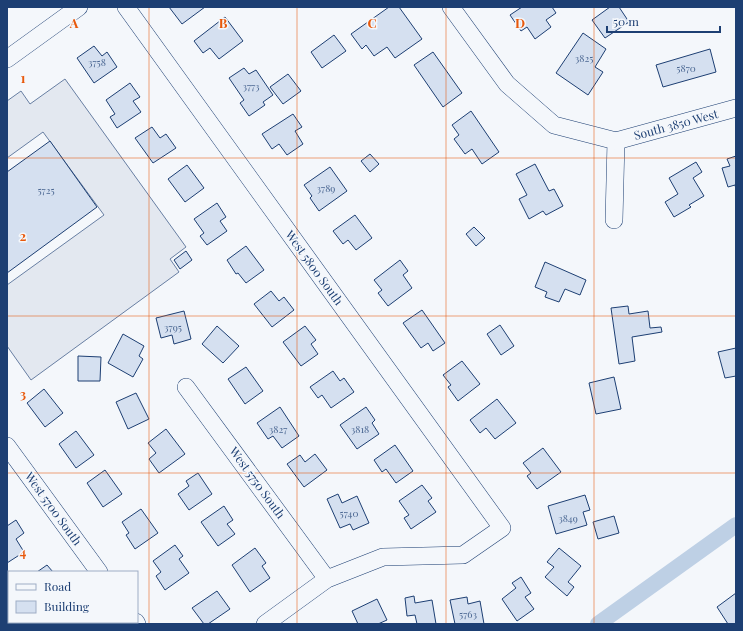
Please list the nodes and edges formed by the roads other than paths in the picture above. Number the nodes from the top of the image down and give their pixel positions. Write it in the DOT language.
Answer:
graph roads {
  1 [pos="79,7"];
  2 [pos="126,7"];
  3 [pos="451,7"];
  4 [pos="7,59"];
  5 [pos="736,108"];
  6 [pos="616,141"];
  7 [pos="614,220"];
  8 [pos="186,387"];
  9 [pos="7,446"];
  10 [pos="98,571"];
  11 [pos="327,579"];
  12 [pos="265,624"];
  1 -- 4 [label="street"];
  2 -- 11 [label="street, West 5800 South"];
  3 -- 6 [label="street"];
  5 -- 6 [label="street, South 3850 West"];
  6 -- 7 [label="street"];
  8 -- 11 [label="street, West 5750 South"];
  9 -- 10 [label="street, West 5700 South"];
  11 -- 12 [label="street"];
}
